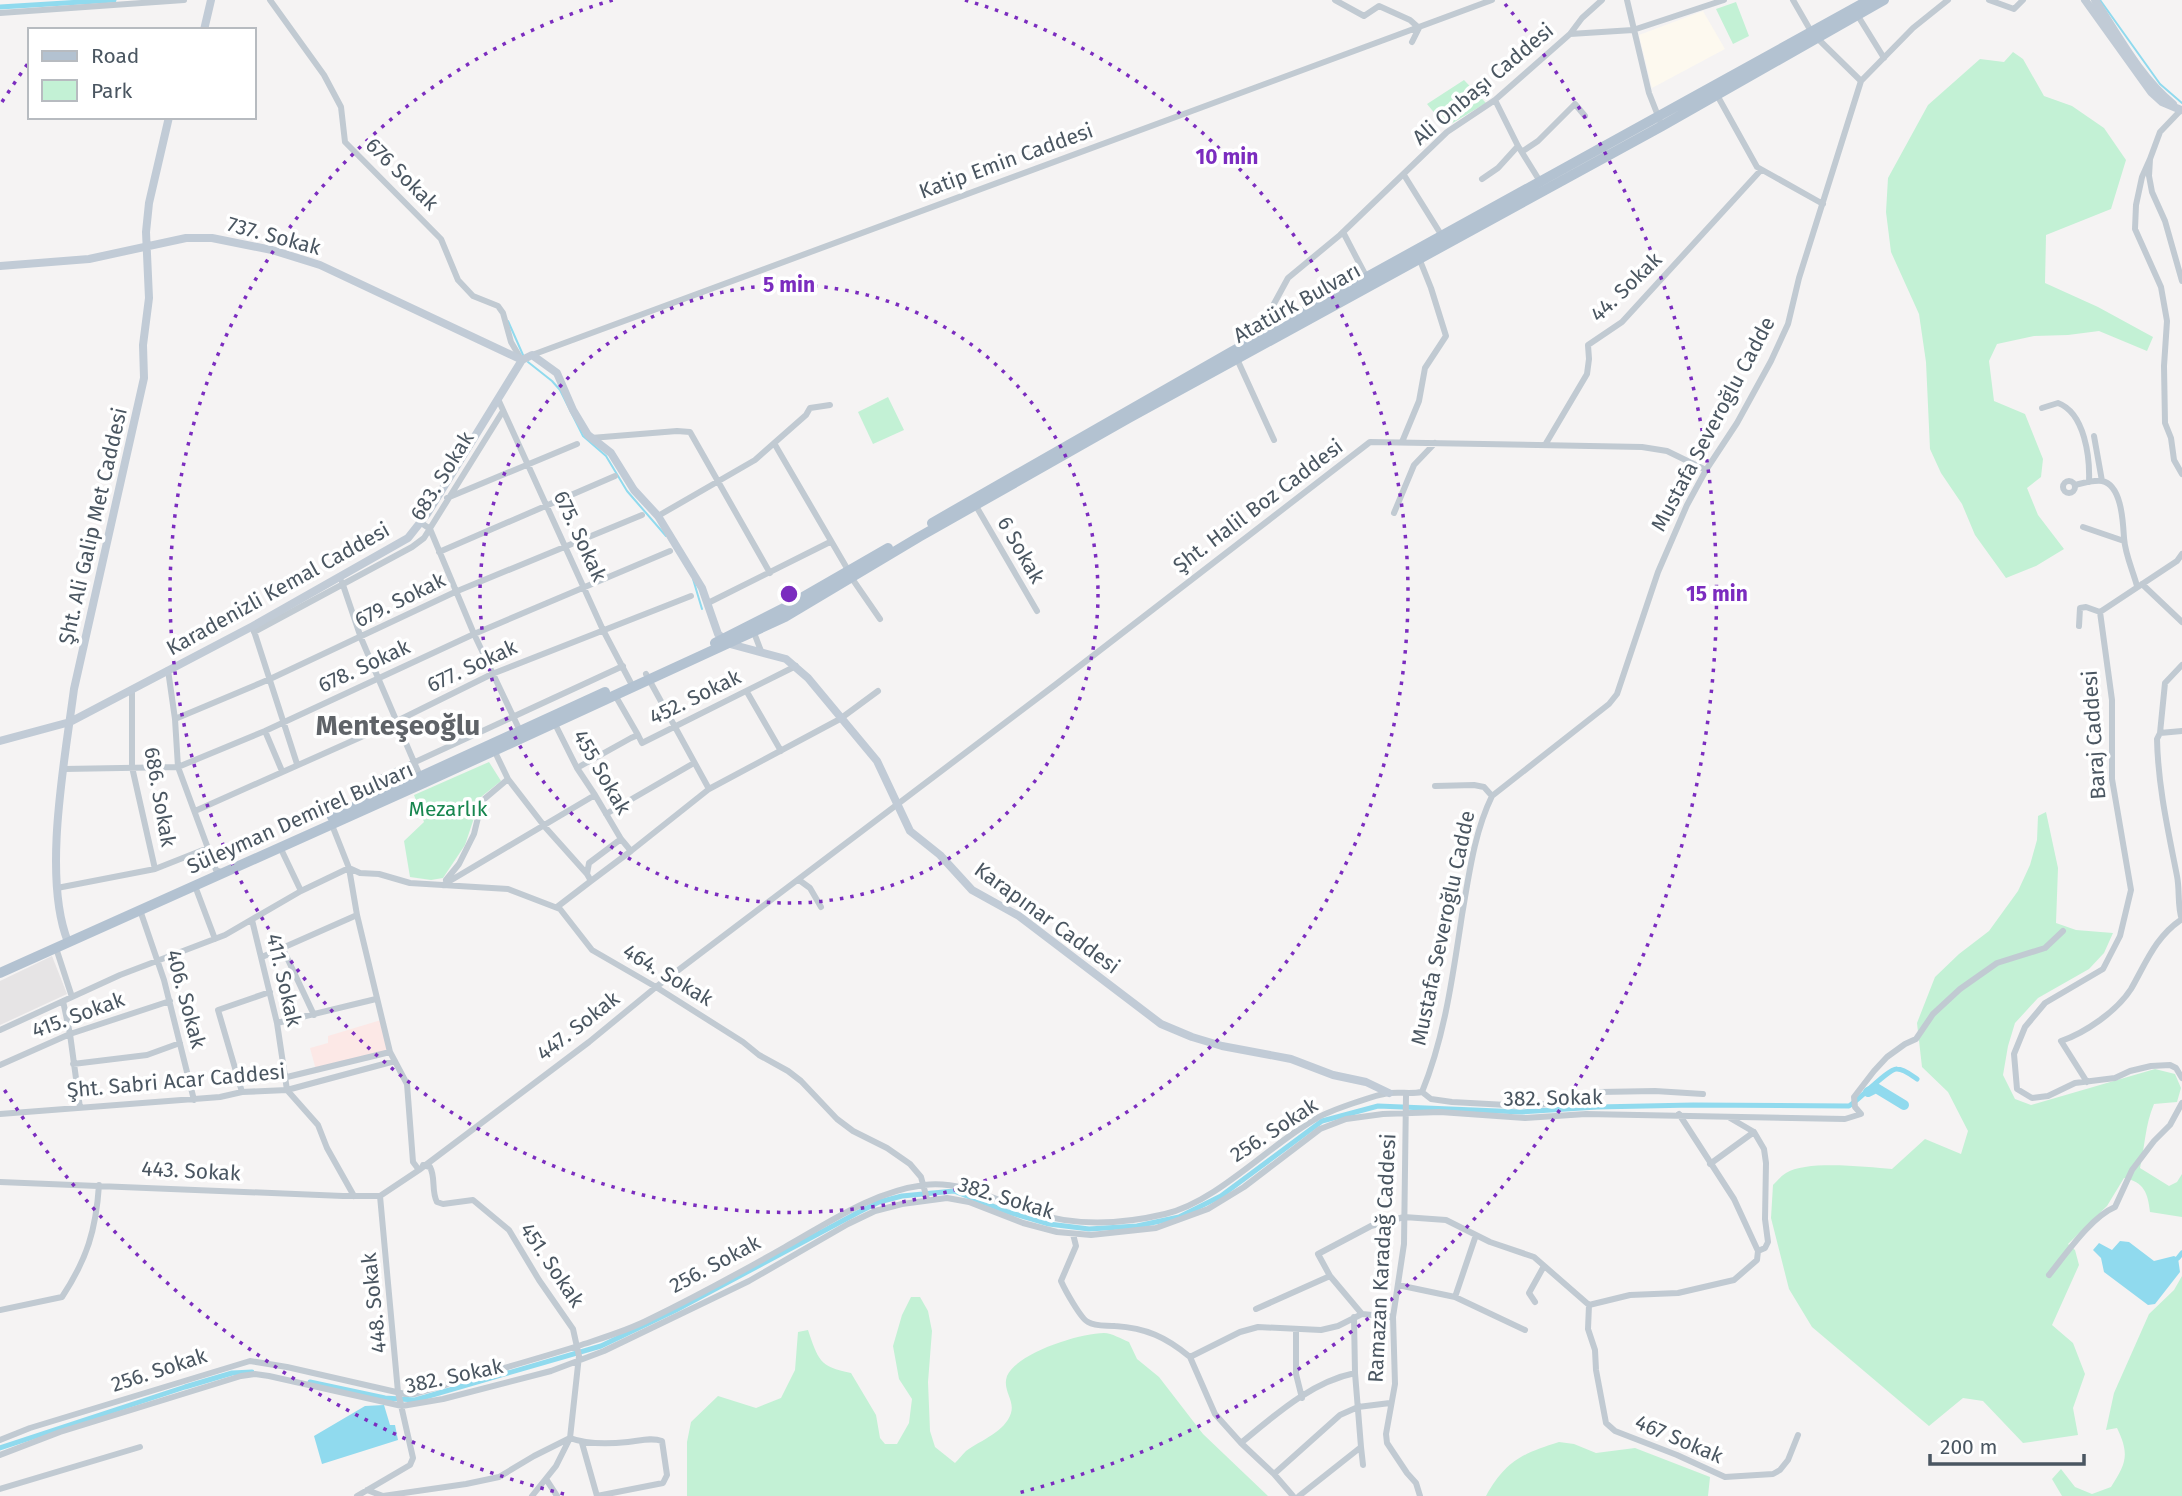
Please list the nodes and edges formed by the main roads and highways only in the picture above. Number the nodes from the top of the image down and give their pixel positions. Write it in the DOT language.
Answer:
graph roads {
  1 [pos="1869,0"];
  2 [pos="1884,0"];
  3 [pos="1815,35"];
  4 [pos="1660,122"];
  5 [pos="1272,335"];
  6 [pos="850,574"];
  7 [pos="727,641"];
  8 [pos="632,684"];
  9 [pos="521,733"];
  10 [pos="219,872"];
  11 [pos="67,939"];
  12 [pos="0,967"];
  13 [pos="0,974"];
  1 -- 3 [label="main road, Atatürk Bulvarı"];
  2 -- 3 [label="main road, Atatürk Bulvarı"];
  3 -- 4 [label="main road, Atatürk Bulvarı"];
  3 -- 4 [label="main road, Atatürk Bulvarı"];
  4 -- 5 [label="main road, Atatürk Bulvarı"];
  4 -- 5 [label="main road, Atatürk Bulvarı"];
  5 -- 6 [label="main road, Atatürk Bulvarı"];
  5 -- 6 [label="main road, Atatürk Bulvarı"];
  6 -- 7 [label="main road, Atatürk Bulvarı"];
  7 -- 8 [label="main road, Süleyman Demirel Bulvarı"];
  8 -- 9 [label="main road, Süleyman Demirel Bulvarı"];
  8 -- 9 [label="main road, Süleyman Demirel Bulvarı"];
  9 -- 10 [label="main road, Süleyman Demirel Bulvarı"];
  9 -- 10 [label="main road, Süleyman Demirel Bulvarı"];
  10 -- 11 [label="main road, Süleyman Demirel Bulvarı"];
  10 -- 11 [label="main road, Süleyman Demirel Bulvarı"];
  11 -- 12 [label="main road, Süleyman Demirel Bulvarı"];
  11 -- 13 [label="main road, Süleyman Demirel Bulvarı"];
}
